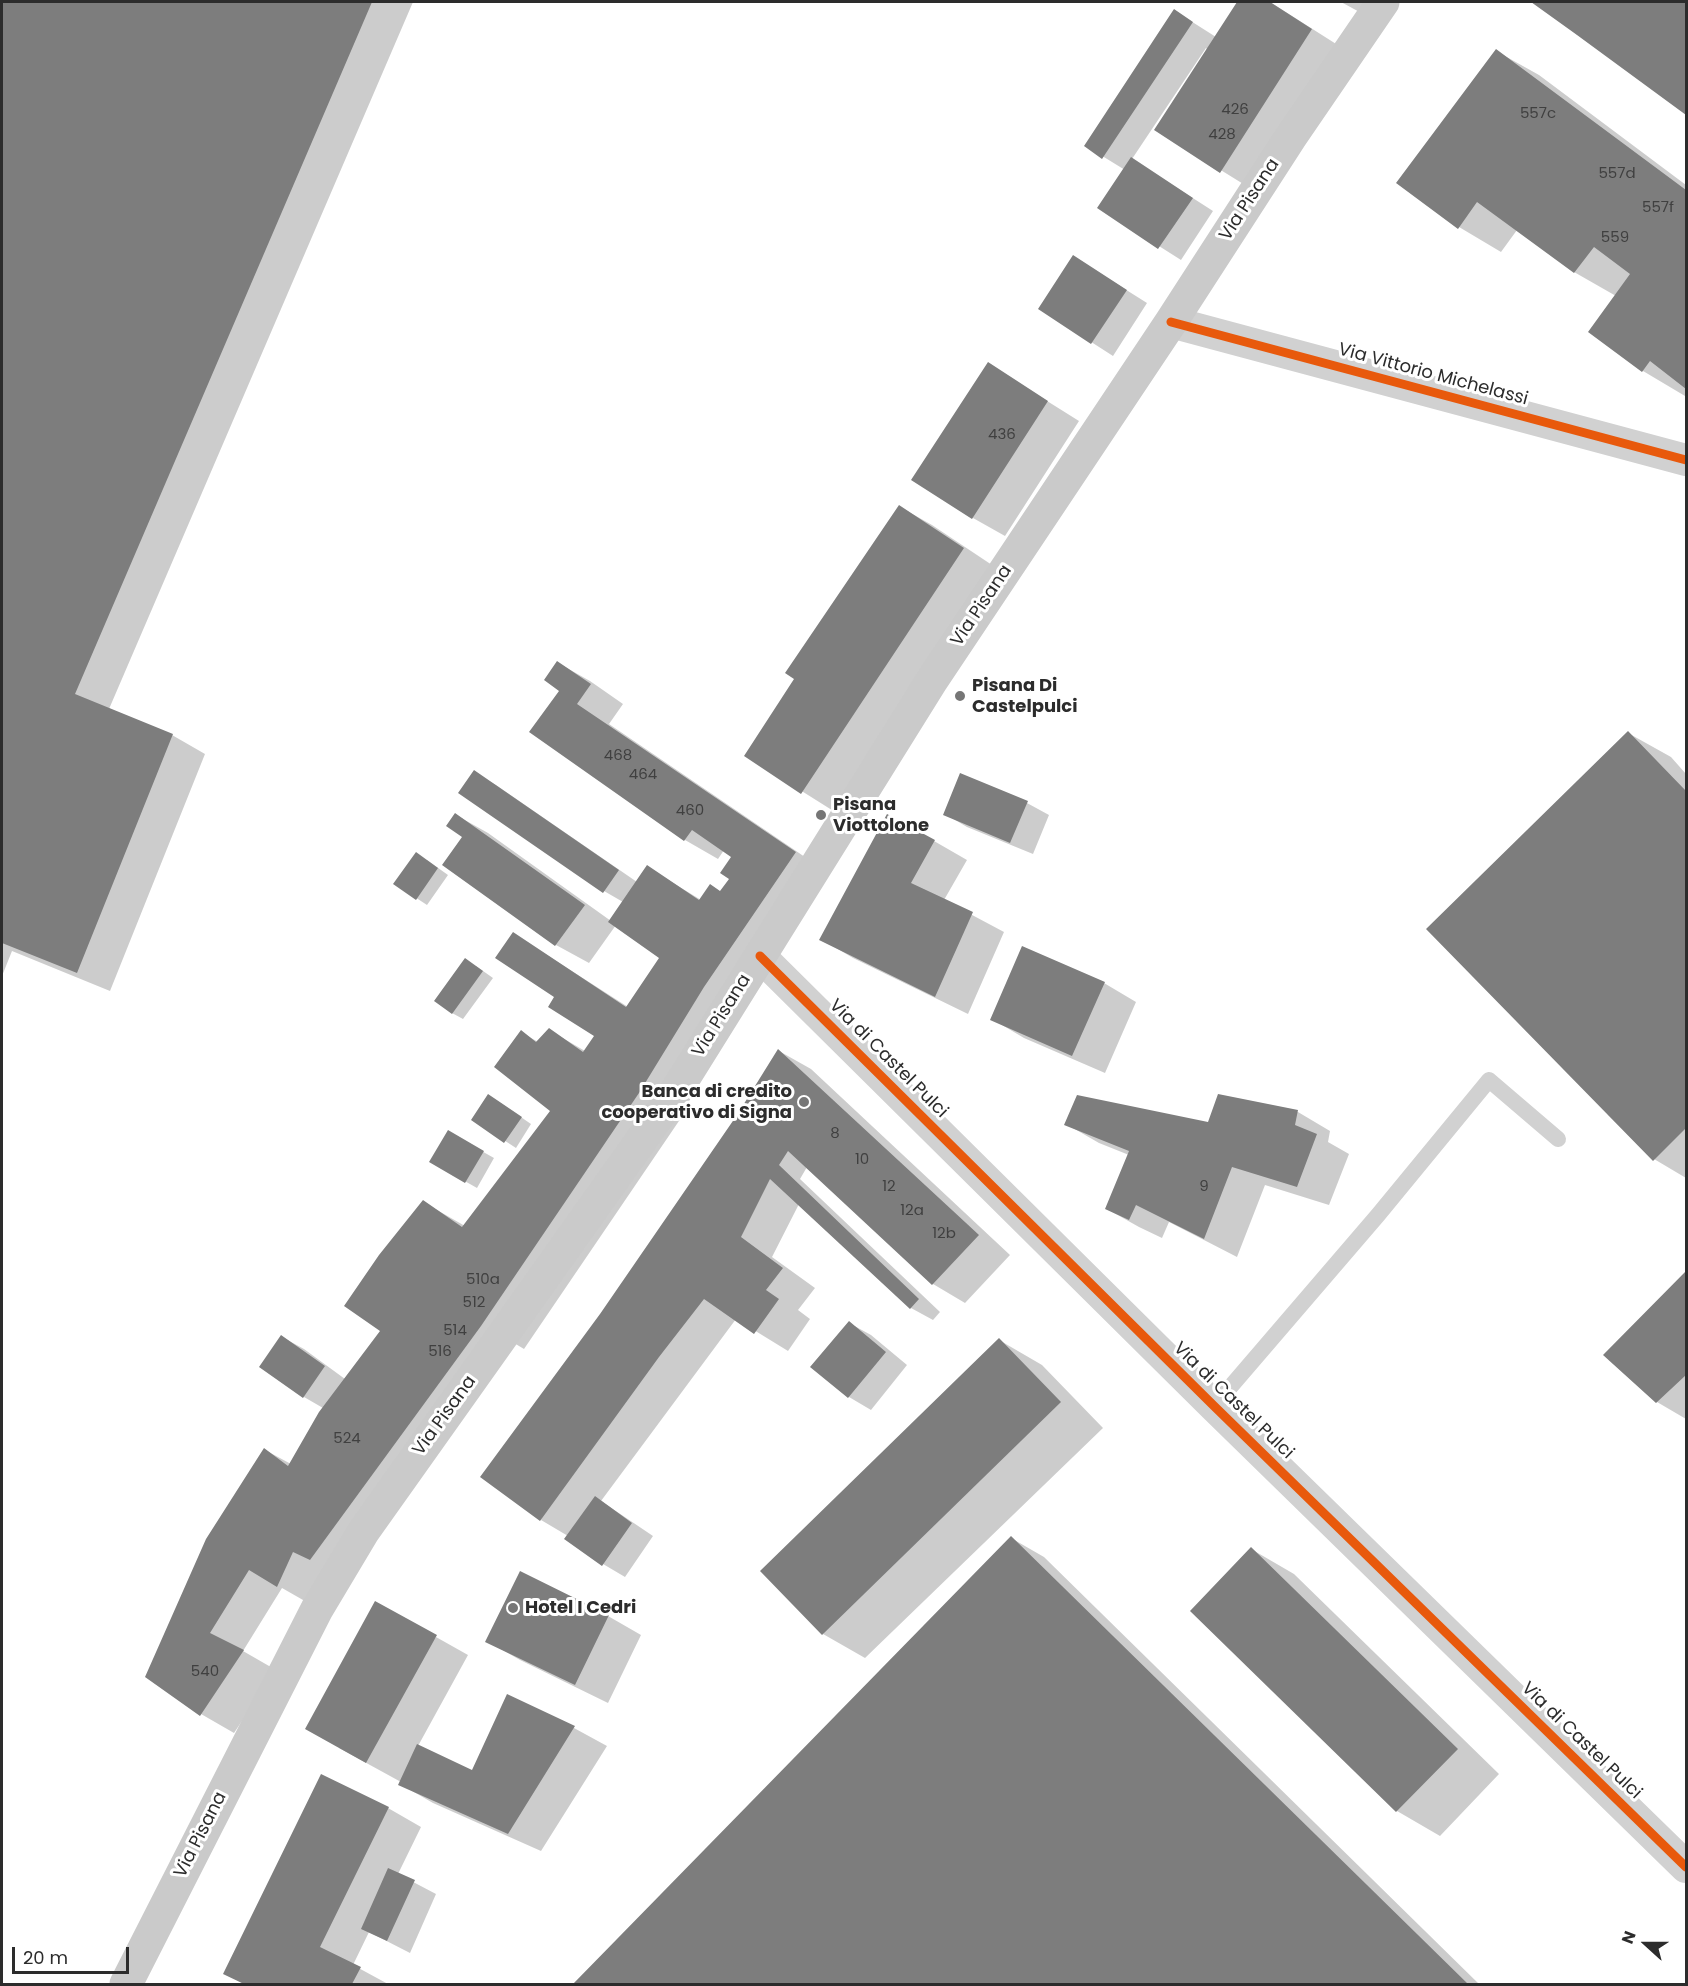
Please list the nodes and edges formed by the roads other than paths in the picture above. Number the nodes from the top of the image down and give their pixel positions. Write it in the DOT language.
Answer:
graph roads {
  1 [pos="1383,2"];
  2 [pos="1171,322"];
  3 [pos="1686,460"];
  4 [pos="760,956"];
  5 [pos="1558,1138"];
  6 [pos="1214,1406"];
  7 [pos="1686,1867"];
  8 [pos="126,1984"];
  1 -- 2 [label="main road, Via Pisana"];
  2 -- 3 [label="street, Via Vittorio Michelassi"];
  2 -- 4 [label="main road, Via Pisana"];
  4 -- 6 [label="street, Via di Castel Pulci"];
  4 -- 8 [label="main road, Via Pisana"];
  5 -- 6 [label="lane"];
  6 -- 7 [label="street, Via di Castel Pulci"];
}
